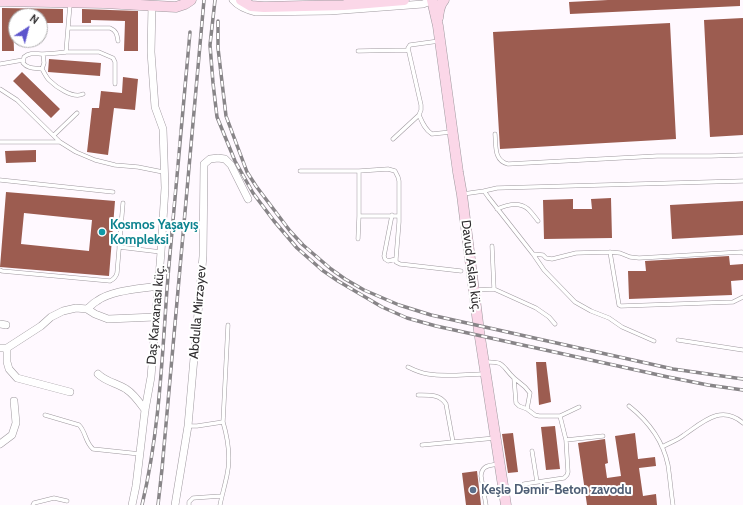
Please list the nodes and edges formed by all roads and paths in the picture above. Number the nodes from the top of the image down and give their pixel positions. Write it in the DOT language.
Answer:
graph roads {
  1 [pos="191,0"];
  2 [pos="233,0"];
  3 [pos="241,0"];
  4 [pos="404,0"];
  5 [pos="431,0"];
  6 [pos="444,0"];
  7 [pos="0,1"];
  8 [pos="70,2"];
  9 [pos="152,5"];
  10 [pos="438,26"];
  11 [pos="68,28"];
  12 [pos="440,40"];
  13 [pos="118,41"];
  14 [pos="408,50"];
  15 [pos="358,51"];
  16 [pos="66,52"];
  17 [pos="43,54"];
  18 [pos="23,60"];
  19 [pos="0,64"];
  20 [pos="42,69"];
  21 [pos="115,84"];
  22 [pos="0,89"];
  23 [pos="83,94"];
  24 [pos="76,113"];
  25 [pos="419,115"];
  26 [pos="452,132"];
  27 [pos="495,134"];
  28 [pos="54,135"];
  29 [pos="393,139"];
  30 [pos="0,142"];
  31 [pos="60,142"];
  32 [pos="743,155"];
  33 [pos="300,171"];
  34 [pos="359,171"];
  35 [pos="164,172"];
  36 [pos="0,180"];
  37 [pos="743,181"];
  38 [pos="484,191"];
  39 [pos="113,192"];
  40 [pos="462,195"];
  41 [pos="248,199"];
  42 [pos="123,203"];
  43 [pos="497,209"];
  44 [pos="392,215"];
  45 [pos="359,216"];
  46 [pos="398,216"];
  47 [pos="538,221"];
  48 [pos="358,239"];
  49 [pos="492,246"];
  50 [pos="119,247"];
  51 [pos="161,252"];
  52 [pos="610,252"];
  53 [pos="743,252"];
  54 [pos="533,254"];
  55 [pos="396,259"];
  56 [pos="0,270"];
  57 [pos="461,271"];
  58 [pos="158,286"];
  59 [pos="494,289"];
  60 [pos="474,290"];
  61 [pos="743,297"];
  62 [pos="87,309"];
  63 [pos="155,317"];
  64 [pos="555,324"];
  65 [pos="228,326"];
  66 [pos="678,340"];
  67 [pos="654,341"];
  68 [pos="4,348"];
  69 [pos="743,350"];
  70 [pos="484,362"];
  71 [pos="408,367"];
  72 [pos="98,374"];
  73 [pos="486,374"];
  74 [pos="514,378"];
  75 [pos="70,392"];
  76 [pos="418,396"];
  77 [pos="14,401"];
  78 [pos="629,406"];
  79 [pos="579,407"];
  80 [pos="527,409"];
  81 [pos="145,410"];
  82 [pos="45,415"];
  83 [pos="560,416"];
  84 [pos="223,422"];
  85 [pos="743,423"];
  86 [pos="188,426"];
  87 [pos="602,436"];
  88 [pos="496,438"];
  89 [pos="566,440"];
  90 [pos="453,442"];
  91 [pos="0,444"];
  92 [pos="422,445"];
  93 [pos="662,447"];
  94 [pos="532,451"];
  95 [pos="140,454"];
  96 [pos="500,464"];
  97 [pos="537,482"];
  98 [pos="524,484"];
  99 [pos="221,496"];
  100 [pos="67,501"];
  101 [pos="33,505"];
  102 [pos="132,505"];
  103 [pos="175,505"];
  104 [pos="189,505"];
  105 [pos="220,505"];
  106 [pos="486,505"];
  107 [pos="506,505"];
  108 [pos="673,505"];
  1 -- 9 [label="street"];
  2 -- 5 [label="street"];
  3 -- 4 [label="street"];
  5 -- 10 [label="street"];
  6 -- 10 [label="street"];
  7 -- 8 [label="street"];
  8 -- 9 [label="street"];
  8 -- 11 [label="lane"];
  9 -- 35 [label="street, Daş Karxanası küç."];
  10 -- 12 [label="street, Davud Aslan küç."];
  11 -- 13 [label="lane"];
  11 -- 16 [label="lane"];
  12 -- 14 [label="lane"];
  12 -- 26 [label="street, Davud Aslan küç."];
  14 -- 15 [label="lane"];
  14 -- 25 [label="lane"];
  16 -- 17 [label="lane"];
  16 -- 21 [label="lane"];
  17 -- 18 [label="lane"];
  17 -- 20 [label="lane"];
  18 -- 19 [label="lane"];
  18 -- 20 [label="lane"];
  20 -- 23 [label="lane"];
  22 -- 28 [label="lane"];
  24 -- 28 [label="lane"];
  25 -- 26 [label="lane"];
  25 -- 29 [label="lane"];
  26 -- 40 [label="street, Davud Aslan küç."];
  27 -- 32 [label="lane"];
  28 -- 31 [label="lane"];
  30 -- 31 [label="lane"];
  31 -- 35 [label="lane"];
  33 -- 34 [label="lane"];
  34 -- 45 [label="lane"];
  34 -- 46 [label="lane"];
  35 -- 51 [label="street, Daş Karxanası küç."];
  36 -- 39 [label="lane"];
  37 -- 38 [label="lane"];
  38 -- 40 [label="lane"];
  38 -- 43 [label="lane"];
  40 -- 60 [label="street, Davud Aslan küç."];
  41 -- 86 [label="street, Abdulla Mirzəyev"];
  42 -- 50 [label="lane"];
  43 -- 47 [label="lane"];
  43 -- 54 [label="lane"];
  44 -- 45 [label="lane"];
  44 -- 46 [label="lane"];
  44 -- 55 [label="lane"];
  45 -- 48 [label="lane"];
  46 -- 55 [label="lane"];
  49 -- 59 [label="lane"];
  50 -- 51 [label="lane"];
  50 -- 56 [label="lane"];
  51 -- 58 [label="street, Daş Karxanası küç."];
  52 -- 53 [label="lane"];
  52 -- 54 [label="lane"];
  52 -- 61 [label="lane"];
  54 -- 67 [label="lane"];
  55 -- 57 [label="lane"];
  58 -- 62 [label="street"];
  58 -- 63 [label="street, Daş Karxanası küç."];
  59 -- 60 [label="lane"];
  59 -- 64 [label="lane"];
  60 -- 70 [label="street, Davud Aslan küç."];
  62 -- 63 [label="street"];
  62 -- 68 [label="street"];
  63 -- 81 [label="street, Daş Karxanası küç."];
  65 -- 84 [label="lane"];
  66 -- 69 [label="lane"];
  68 -- 75 [label="street"];
  70 -- 73 [label="street, Davud Aslan küç."];
  70 -- 74 [label="lane"];
  71 -- 73 [label="lane"];
  72 -- 81 [label="street"];
  73 -- 88 [label="street, Davud Aslan küç."];
  74 -- 80 [label="lane"];
  74 -- 80 [label="lane"];
  76 -- 90 [label="lane"];
  77 -- 91 [label="street"];
  78 -- 93 [label="lane"];
  79 -- 83 [label="lane"];
  80 -- 83 [label="lane"];
  81 -- 95 [label="street, Daş Karxanası küç."];
  82 -- 95 [label="lane"];
  83 -- 89 [label="lane"];
  84 -- 86 [label="lane"];
  84 -- 99 [label="lane"];
  85 -- 93 [label="lane"];
  86 -- 103 [label="street, Abdulla Mirzəyev"];
  87 -- 89 [label="lane"];
  88 -- 90 [label="lane"];
  88 -- 96 [label="street, Davud Aslan küç."];
  89 -- 97 [label="lane"];
  90 -- 92 [label="lane"];
  93 -- 108 [label="lane"];
  94 -- 97 [label="lane"];
  95 -- 102 [label="street, Daş Karxanası küç."];
  96 -- 106 [label="lane"];
  96 -- 107 [label="street, Davud Aslan küç."];
  97 -- 98 [label="lane"];
  99 -- 104 [label="lane"];
  99 -- 105 [label="lane"];
  100 -- 101 [label="lane"];
}
